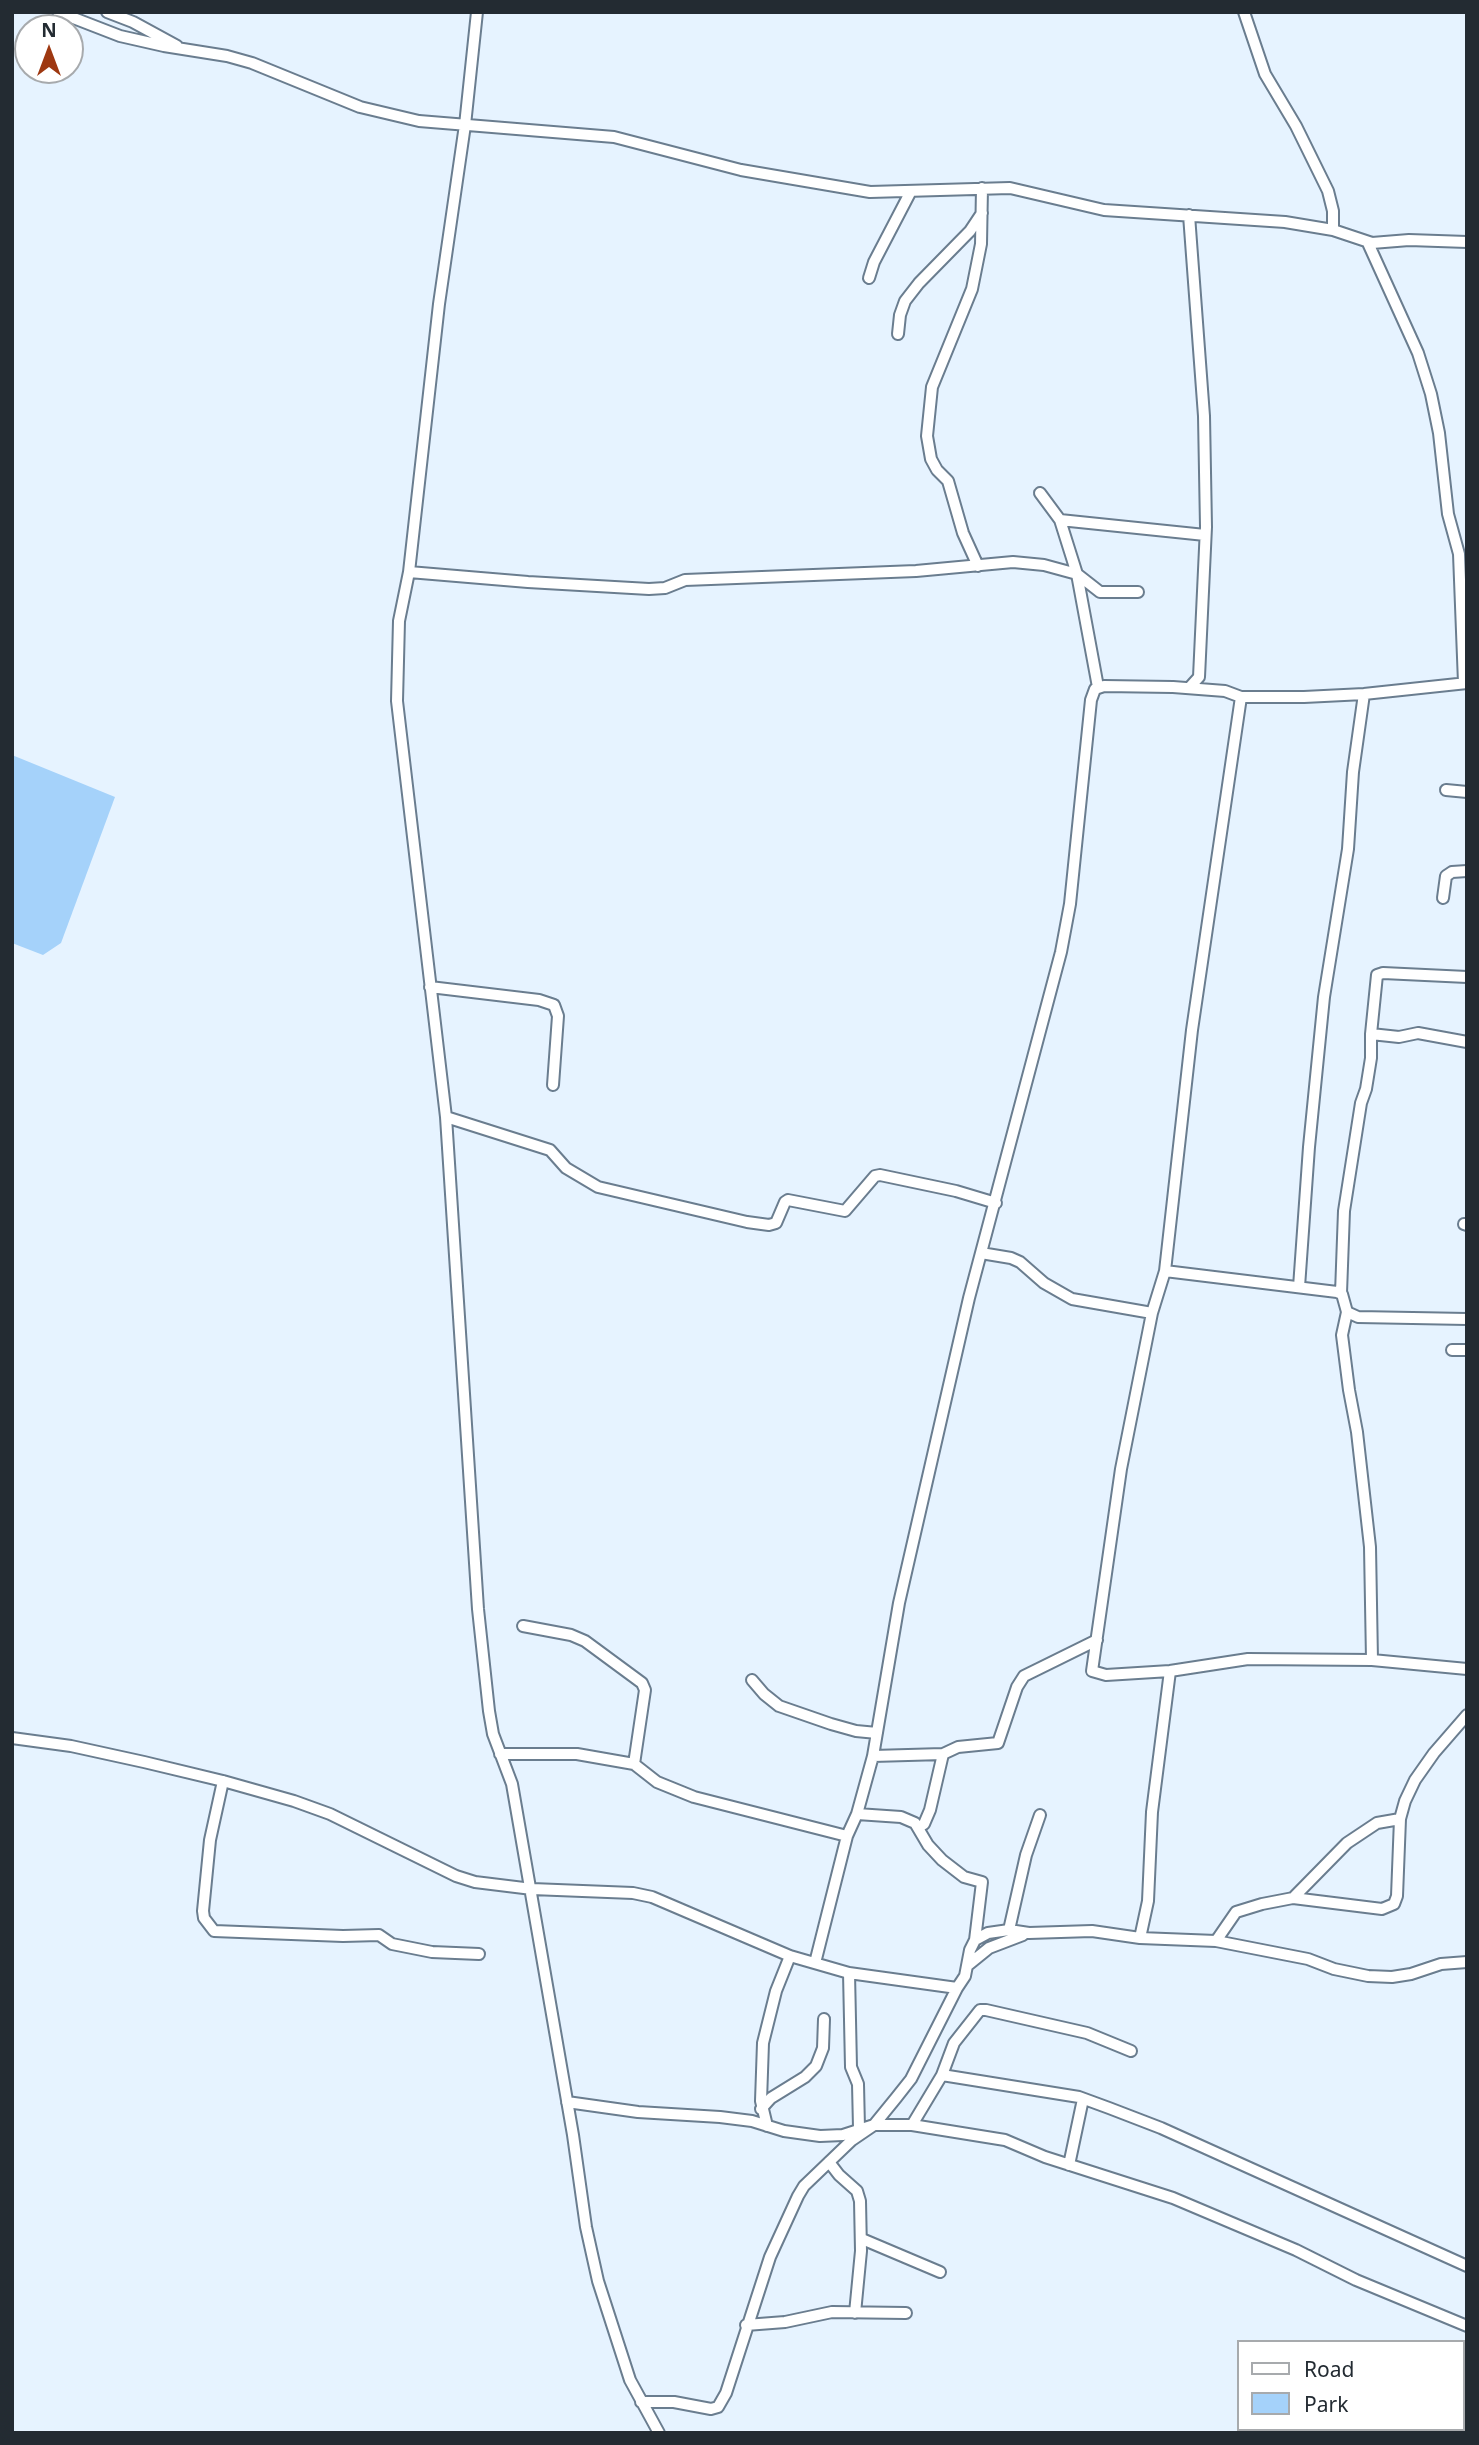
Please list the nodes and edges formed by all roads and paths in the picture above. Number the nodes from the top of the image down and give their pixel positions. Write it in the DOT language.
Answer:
graph roads {
  1 [pos="58,12"];
  2 [pos="107,12"];
  3 [pos="477,12"];
  4 [pos="1244,12"];
  5 [pos="179,47"];
  6 [pos="465,125"];
  7 [pos="982,188"];
  8 [pos="911,191"];
  9 [pos="982,213"];
  10 [pos="1189,215"];
  11 [pos="1333,230"];
  12 [pos="1467,242"];
  13 [pos="1368,243"];
  14 [pos="869,278"];
  15 [pos="898,334"];
  16 [pos="1040,493"];
  17 [pos="1059,520"];
  18 [pos="1205,535"];
  19 [pos="978,566"];
  20 [pos="409,572"];
  21 [pos="1077,574"];
  22 [pos="1138,592"];
  23 [pos="1465,683"];
  24 [pos="1098,687"];
  25 [pos="1189,688"];
  26 [pos="1364,694"];
  27 [pos="1241,697"];
  28 [pos="1446,790"];
  29 [pos="1467,792"];
  30 [pos="1467,871"];
  31 [pos="1443,898"];
  32 [pos="1467,977"];
  33 [pos="430,988"];
  34 [pos="1371,1034"];
  35 [pos="1467,1041"];
  36 [pos="553,1085"];
  37 [pos="446,1117"];
  38 [pos="996,1203"];
  39 [pos="981,1253"];
  40 [pos="1166,1270"];
  41 [pos="1299,1287"];
  42 [pos="1341,1293"];
  43 [pos="1347,1312"];
  44 [pos="1152,1313"];
  45 [pos="1467,1319"];
  46 [pos="1452,1350"];
  47 [pos="1467,1350"];
  48 [pos="523,1626"];
  49 [pos="1097,1640"];
  50 [pos="1372,1660"];
  51 [pos="1467,1669"];
  52 [pos="1170,1671"];
  53 [pos="752,1680"];
  54 [pos="1467,1716"];
  55 [pos="877,1733"];
  56 [pos="12,1738"];
  57 [pos="500,1754"];
  58 [pos="943,1754"];
  59 [pos="873,1756"];
  60 [pos="634,1764"];
  61 [pos="223,1780"];
  62 [pos="857,1814"];
  63 [pos="1040,1815"];
  64 [pos="1399,1819"];
  65 [pos="919,1827"];
  66 [pos="847,1836"];
  67 [pos="532,1889"];
  68 [pos="1293,1898"];
  69 [pos="1009,1930"];
  70 [pos="1029,1933"];
  71 [pos="1140,1938"];
  72 [pos="975,1941"];
  73 [pos="1216,1941"];
  74 [pos="479,1954"];
  75 [pos="790,1956"];
  76 [pos="1467,1962"];
  77 [pos="815,1963"];
  78 [pos="968,1965"];
  79 [pos="849,1973"];
  80 [pos="957,1988"];
  81 [pos="824,2019"];
  82 [pos="1131,2051"];
  83 [pos="942,2075"];
  84 [pos="1083,2099"];
  85 [pos="567,2102"];
  86 [pos="762,2108"];
  87 [pos="752,2121"];
  88 [pos="874,2125"];
  89 [pos="912,2125"];
  90 [pos="767,2126"];
  91 [pos="859,2128"];
  92 [pos="829,2162"];
  93 [pos="1069,2165"];
  94 [pos="862,2239"];
  95 [pos="1467,2266"];
  96 [pos="940,2273"];
  97 [pos="855,2313"];
  98 [pos="906,2314"];
  99 [pos="746,2325"];
  100 [pos="1467,2326"];
  101 [pos="641,2402"];
  102 [pos="659,2433"];
  1 -- 5 [label="street"];
  2 -- 5 [label="street"];
  3 -- 6 [label="street"];
  4 -- 11 [label="street"];
  5 -- 6 [label="street"];
  6 -- 8 [label="street"];
  6 -- 20 [label="street"];
  7 -- 8 [label="street"];
  7 -- 9 [label="street"];
  7 -- 10 [label="street"];
  8 -- 14 [label="street"];
  9 -- 15 [label="street"];
  9 -- 19 [label="street"];
  10 -- 11 [label="street"];
  10 -- 18 [label="street"];
  11 -- 13 [label="street"];
  12 -- 13 [label="street"];
  13 -- 23 [label="street"];
  16 -- 17 [label="street"];
  17 -- 18 [label="street"];
  17 -- 21 [label="street"];
  18 -- 25 [label="street"];
  19 -- 20 [label="street"];
  19 -- 21 [label="street"];
  20 -- 33 [label="street"];
  21 -- 22 [label="street"];
  21 -- 24 [label="street"];
  23 -- 26 [label="street"];
  24 -- 25 [label="street"];
  24 -- 38 [label="street"];
  25 -- 27 [label="street"];
  26 -- 27 [label="street"];
  26 -- 41 [label="street"];
  27 -- 40 [label="street"];
  28 -- 29 [label="street"];
  30 -- 31 [label="street"];
  32 -- 34 [label="street"];
  33 -- 36 [label="street"];
  33 -- 37 [label="street"];
  34 -- 35 [label="street"];
  34 -- 42 [label="street"];
  37 -- 38 [label="street"];
  37 -- 57 [label="street"];
  38 -- 39 [label="street"];
  39 -- 44 [label="street"];
  39 -- 55 [label="street"];
  40 -- 41 [label="street"];
  40 -- 44 [label="street"];
  41 -- 42 [label="street"];
  42 -- 43 [label="street"];
  43 -- 45 [label="street"];
  43 -- 50 [label="street"];
  44 -- 49 [label="street"];
  46 -- 47 [label="street"];
  48 -- 60 [label="street"];
  49 -- 52 [label="street"];
  49 -- 58 [label="street"];
  50 -- 51 [label="street"];
  50 -- 52 [label="street"];
  52 -- 71 [label="street"];
  53 -- 55 [label="street"];
  54 -- 64 [label="street"];
  55 -- 59 [label="street"];
  56 -- 61 [label="street"];
  57 -- 60 [label="street"];
  57 -- 67 [label="street"];
  58 -- 59 [label="street"];
  58 -- 65 [label="street"];
  59 -- 62 [label="street"];
  60 -- 66 [label="street"];
  61 -- 67 [label="street"];
  61 -- 74 [label="street"];
  62 -- 65 [label="street"];
  62 -- 66 [label="street"];
  63 -- 69 [label="street"];
  64 -- 68 [label="street"];
  64 -- 68 [label="street"];
  65 -- 72 [label="street"];
  66 -- 77 [label="street"];
  67 -- 75 [label="street"];
  67 -- 85 [label="street"];
  68 -- 73 [label="street"];
  69 -- 70 [label="street"];
  69 -- 72 [label="street"];
  70 -- 71 [label="street"];
  70 -- 78 [label="street"];
  71 -- 73 [label="street"];
  72 -- 78 [label="street"];
  73 -- 76 [label="street"];
  75 -- 77 [label="street"];
  75 -- 86 [label="street"];
  77 -- 79 [label="street"];
  78 -- 80 [label="street"];
  79 -- 80 [label="street"];
  79 -- 91 [label="street"];
  80 -- 88 [label="street"];
  81 -- 86 [label="street"];
  82 -- 83 [label="street"];
  83 -- 84 [label="street"];
  83 -- 89 [label="street"];
  84 -- 93 [label="street"];
  84 -- 95 [label="street"];
  85 -- 87 [label="street"];
  85 -- 101 [label="street"];
  86 -- 87 [label="street"];
  86 -- 90 [label="street"];
  87 -- 90 [label="street"];
  88 -- 89 [label="street"];
  88 -- 91 [label="street"];
  88 -- 92 [label="street"];
  89 -- 93 [label="street"];
  90 -- 91 [label="street"];
  92 -- 94 [label="street"];
  92 -- 99 [label="street"];
  93 -- 100 [label="street"];
  94 -- 96 [label="street"];
  94 -- 97 [label="street"];
  97 -- 98 [label="street"];
  97 -- 99 [label="street"];
  99 -- 101 [label="street"];
  101 -- 102 [label="street"];
}
